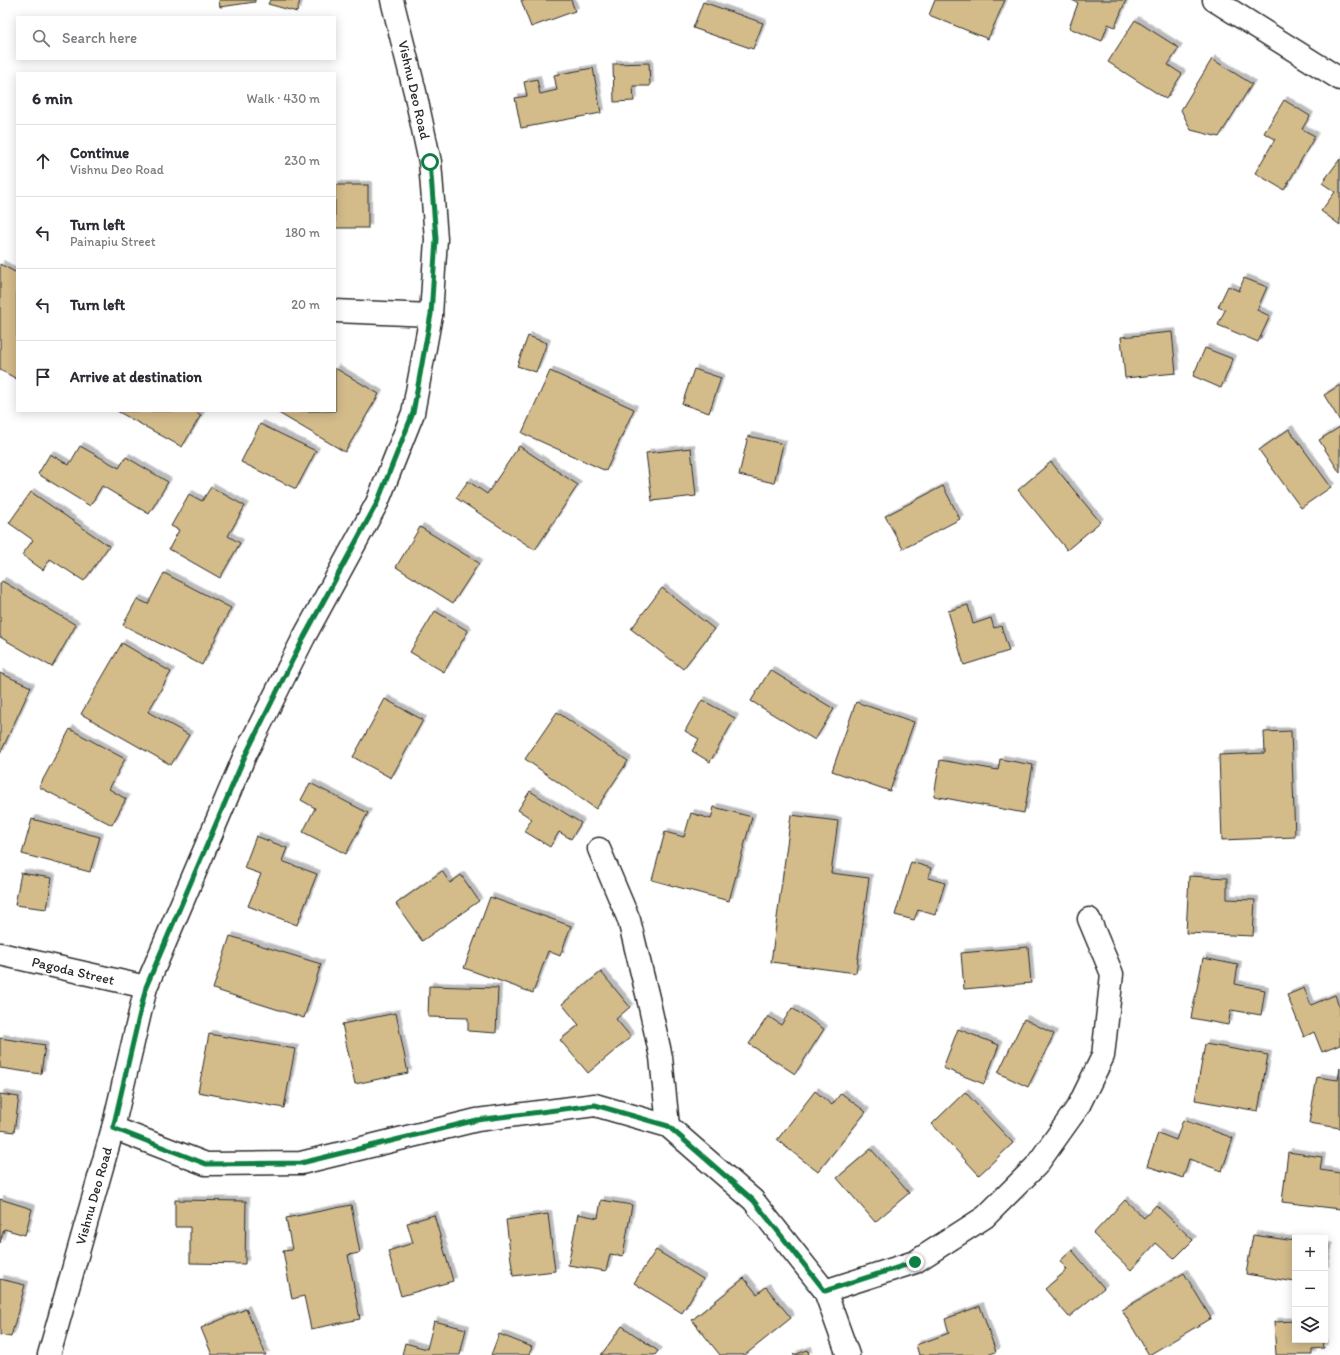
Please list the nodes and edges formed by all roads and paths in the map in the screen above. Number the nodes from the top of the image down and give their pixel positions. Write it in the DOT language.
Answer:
graph roads {
  1 [pos="392,0"];
  2 [pos="1214,0"];
  3 [pos="1340,79"];
  4 [pos="336,311"];
  5 [pos="431,314"];
  6 [pos="599,849"];
  7 [pos="1089,919"];
  8 [pos="0,954"];
  9 [pos="146,987"];
  10 [pos="668,1126"];
  11 [pos="113,1128"];
  12 [pos="825,1291"];
  13 [pos="49,1355"];
  14 [pos="848,1355"];
  1 -- 5 [label="street, Vishnu Deo Road"];
  2 -- 3 [label="street"];
  4 -- 5 [label="street"];
  5 -- 9 [label="street, Vishnu Deo Road"];
  6 -- 10 [label="street"];
  7 -- 12 [label="street"];
  8 -- 9 [label="street, Pagoda Street"];
  9 -- 11 [label="street, Vishnu Deo Road"];
  10 -- 11 [label="street"];
  10 -- 12 [label="street"];
  11 -- 13 [label="street, Vishnu Deo Road"];
  12 -- 14 [label="street"];
}
